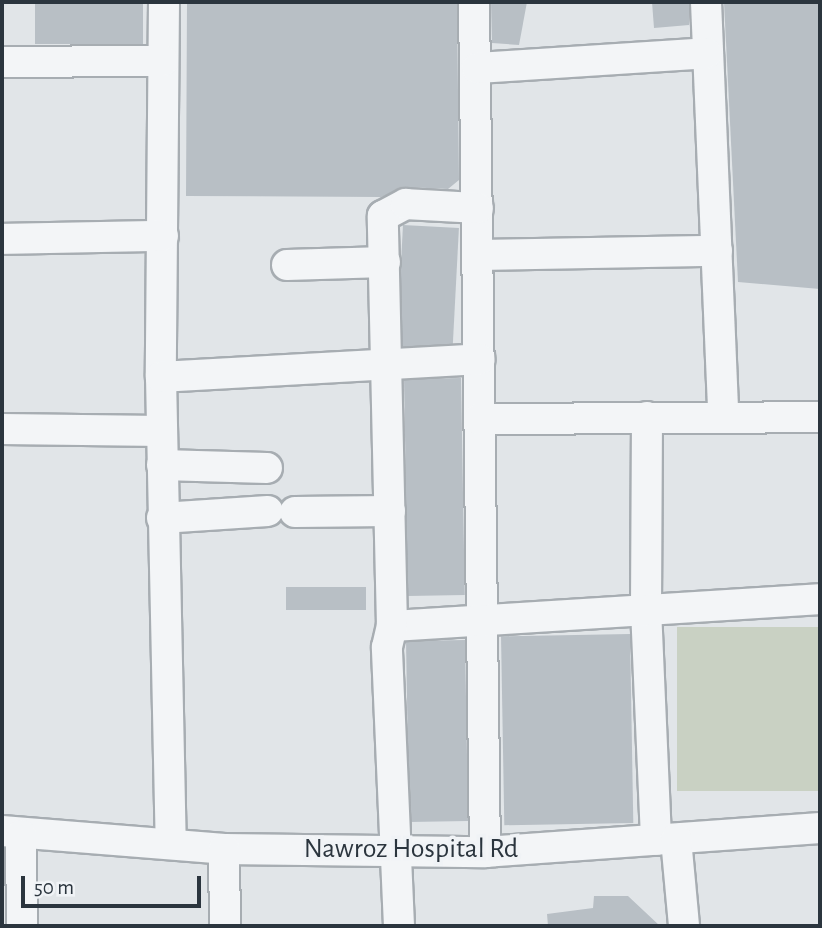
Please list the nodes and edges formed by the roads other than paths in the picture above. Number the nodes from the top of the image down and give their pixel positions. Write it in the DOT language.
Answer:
graph roads {
  1 [pos="164,2"];
  2 [pos="474,2"];
  3 [pos="706,2"];
  4 [pos="707,53"];
  5 [pos="163,61"];
  6 [pos="2,62"];
  7 [pos="477,68"];
  8 [pos="478,208"];
  9 [pos="163,236"];
  10 [pos="2,239"];
  11 [pos="717,251"];
  12 [pos="479,255"];
  13 [pos="385,262"];
  14 [pos="287,265"];
  15 [pos="479,359"];
  16 [pos="386,364"];
  17 [pos="161,377"];
  18 [pos="723,416"];
  19 [pos="648,417"];
  20 [pos="820,417"];
  21 [pos="479,419"];
  22 [pos="2,429"];
  23 [pos="162,431"];
  24 [pos="162,466"];
  25 [pos="267,468"];
  26 [pos="390,511"];
  27 [pos="162,518"];
  28 [pos="820,599"];
  29 [pos="646,609"];
  30 [pos="484,617"];
  31 [pos="392,626"];
  32 [pos="820,828"];
  33 [pos="11,833"];
  34 [pos="666,839"];
  35 [pos="172,841"];
  36 [pos="224,849"];
  37 [pos="396,850"];
  38 [pos="485,852"];
  39 [pos="22,926"];
  40 [pos="225,926"];
  41 [pos="399,926"];
  42 [pos="684,926"];
  1 -- 5 [label="street"];
  2 -- 7 [label="street"];
  3 -- 4 [label="street"];
  4 -- 7 [label="street"];
  4 -- 11 [label="street"];
  5 -- 6 [label="street"];
  5 -- 9 [label="street"];
  7 -- 8 [label="street"];
  8 -- 12 [label="street"];
  8 -- 13 [label="street"];
  9 -- 10 [label="street"];
  9 -- 17 [label="street"];
  11 -- 12 [label="street"];
  11 -- 18 [label="street"];
  12 -- 15 [label="street"];
  13 -- 14 [label="street"];
  13 -- 16 [label="street"];
  15 -- 16 [label="street"];
  15 -- 21 [label="street"];
  16 -- 17 [label="street"];
  16 -- 26 [label="street"];
  17 -- 23 [label="street"];
  18 -- 19 [label="street"];
  18 -- 20 [label="street"];
  19 -- 21 [label="street"];
  19 -- 29 [label="street"];
  21 -- 30 [label="street"];
  22 -- 23 [label="street"];
  23 -- 24 [label="street"];
  24 -- 25 [label="street"];
  24 -- 27 [label="street"];
  26 -- 27 [label="street"];
  26 -- 31 [label="street"];
  27 -- 35 [label="street"];
  28 -- 29 [label="street"];
  29 -- 30 [label="street"];
  29 -- 34 [label="street"];
  30 -- 31 [label="street"];
  30 -- 38 [label="street"];
  31 -- 37 [label="street"];
  32 -- 34 [label="street, Nawroz Hospital Rd"];
  33 -- 35 [label="street, Nawroz Hospital Rd"];
  33 -- 39 [label="street"];
  34 -- 38 [label="street, Nawroz Hospital Rd"];
  34 -- 42 [label="street"];
  35 -- 36 [label="street, Nawroz Hospital Rd"];
  36 -- 37 [label="street, Nawroz Hospital Rd"];
  36 -- 40 [label="street"];
  37 -- 38 [label="street, Nawroz Hospital Rd"];
  37 -- 41 [label="street"];
}
